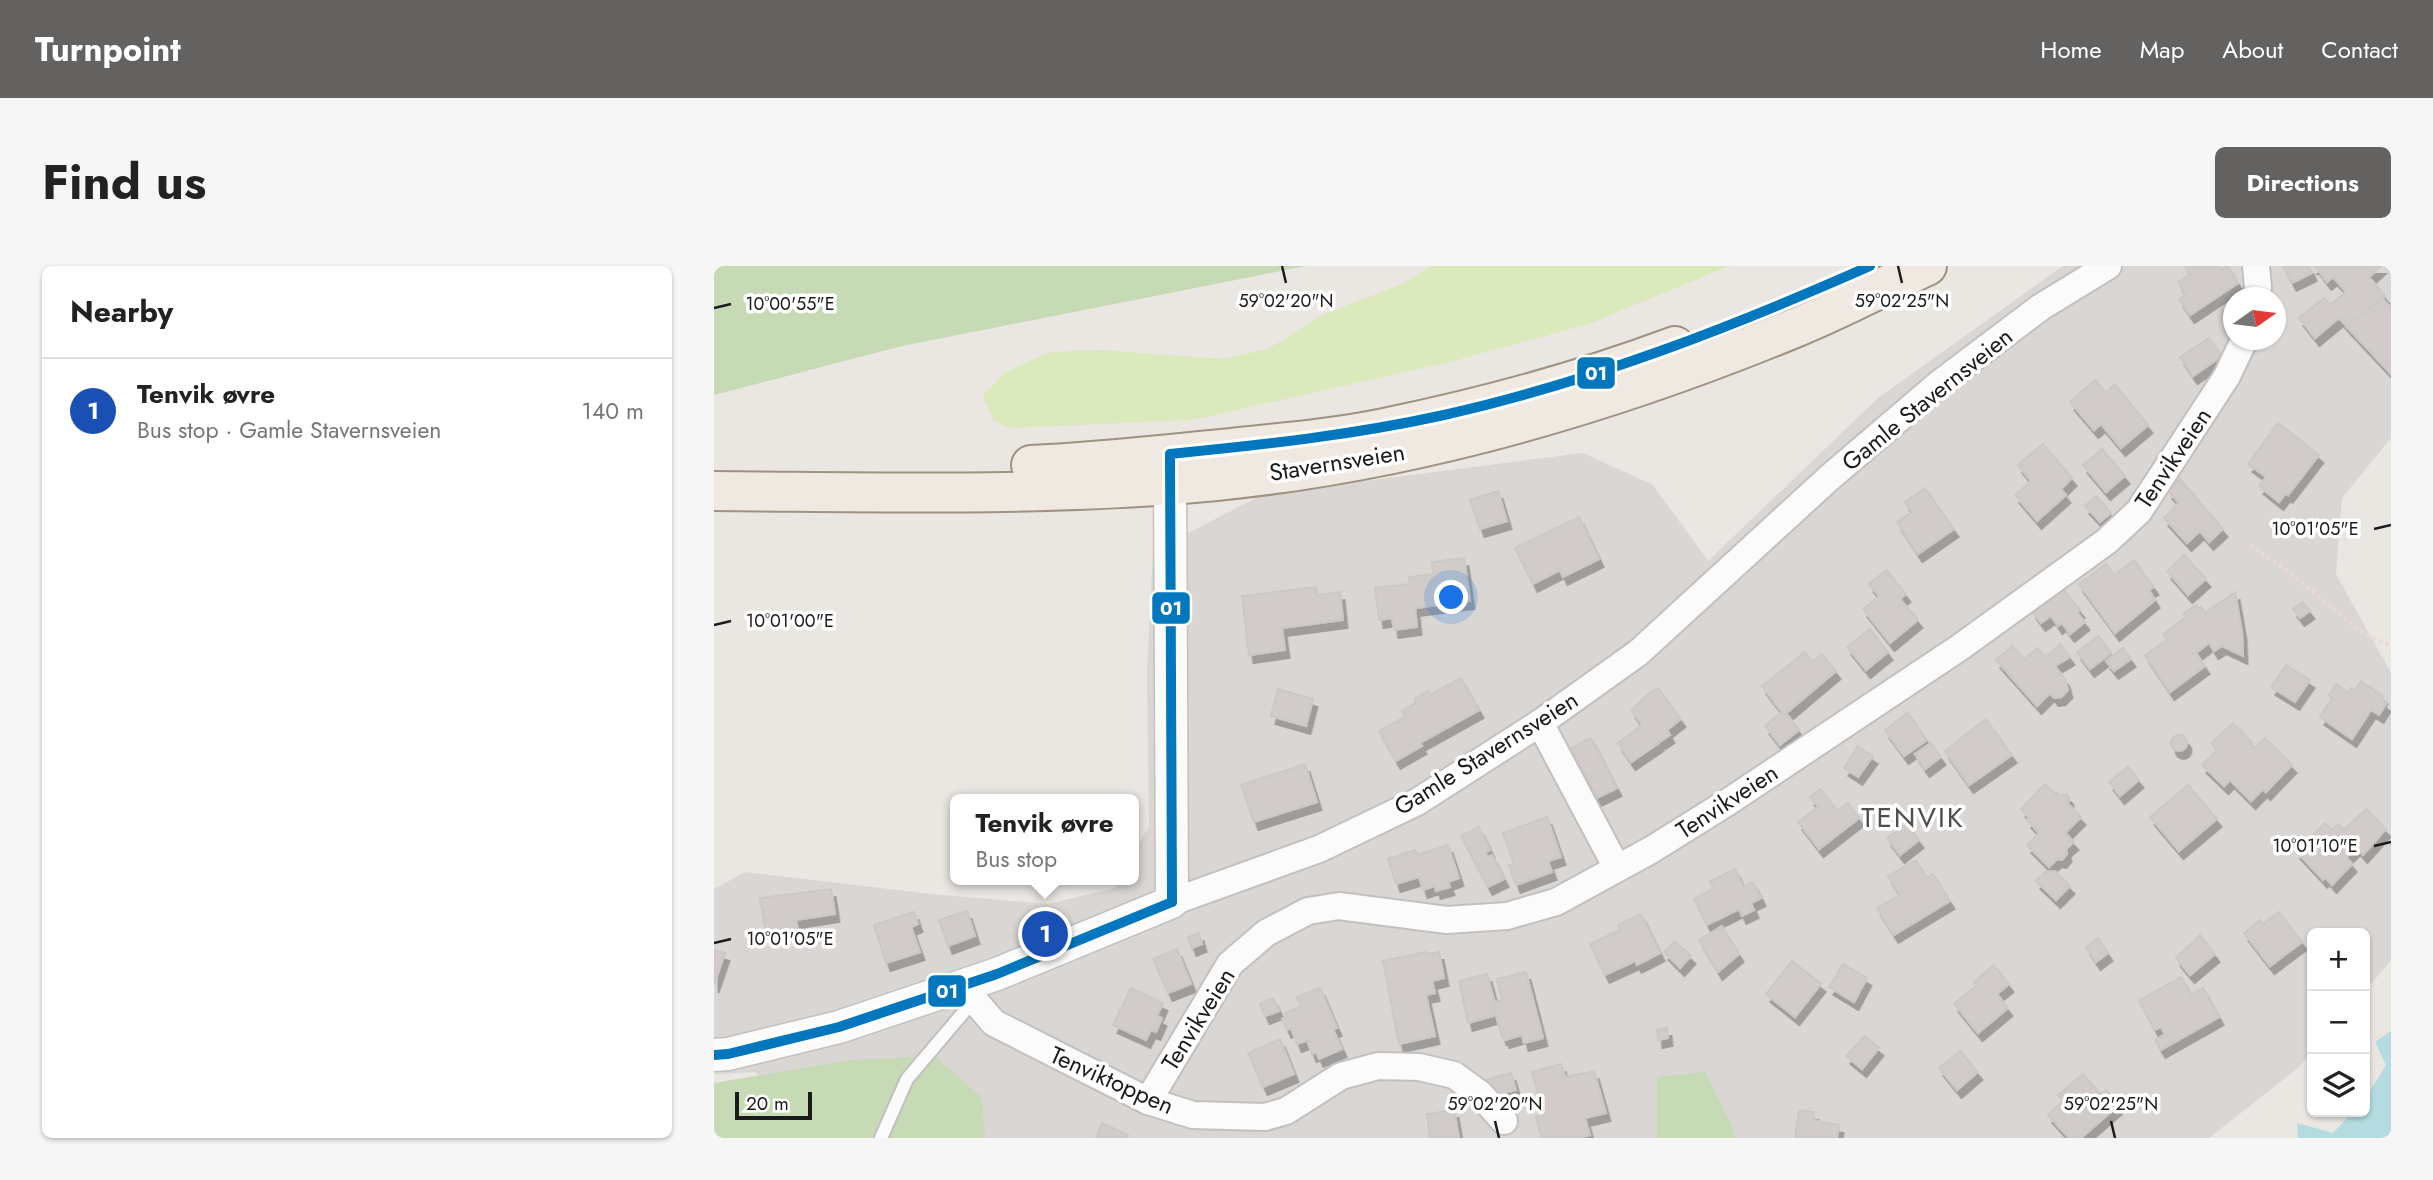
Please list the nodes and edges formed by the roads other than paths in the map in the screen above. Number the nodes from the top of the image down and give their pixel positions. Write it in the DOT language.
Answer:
graph roads {
  1 [pos="1870,266"];
  2 [pos="1927,266"];
  3 [pos="2108,266"];
  4 [pos="2256,266"];
  5 [pos="2259,287"];
  6 [pos="2239,350"];
  7 [pos="1171,469"];
  8 [pos="714,470"];
  9 [pos="714,491"];
  10 [pos="1540,723"];
  11 [pos="1617,868"];
  12 [pos="1171,902"];
  13 [pos="970,992"];
  14 [pos="714,1055"];
  15 [pos="1147,1101"];
  16 [pos="1504,1121"];
  17 [pos="881,1138"];
  1 -- 7 [label="main road, Stavernsveien"];
  2 -- 7 [label="main road, Stavernsveien"];
  3 -- 10 [label="street, Gamle Stavernsveien"];
  4 -- 5 [label="street"];
  6 -- 11 [label="street, Tenvikveien"];
  7 -- 8 [label="main road, Stavernsveien"];
  7 -- 9 [label="main road, Stavernsveien"];
  7 -- 12 [label="street"];
  10 -- 11 [label="street"];
  10 -- 12 [label="street, Gamle Stavernsveien"];
  11 -- 15 [label="street, Tenvikveien"];
  12 -- 13 [label="street, Gamle Stavernsveien"];
  13 -- 14 [label="street, Gamle Stavernsveien"];
  13 -- 15 [label="street, Tenviktoppen"];
  13 -- 17 [label="lane"];
  15 -- 16 [label="street, Tenviktoppen"];
}
